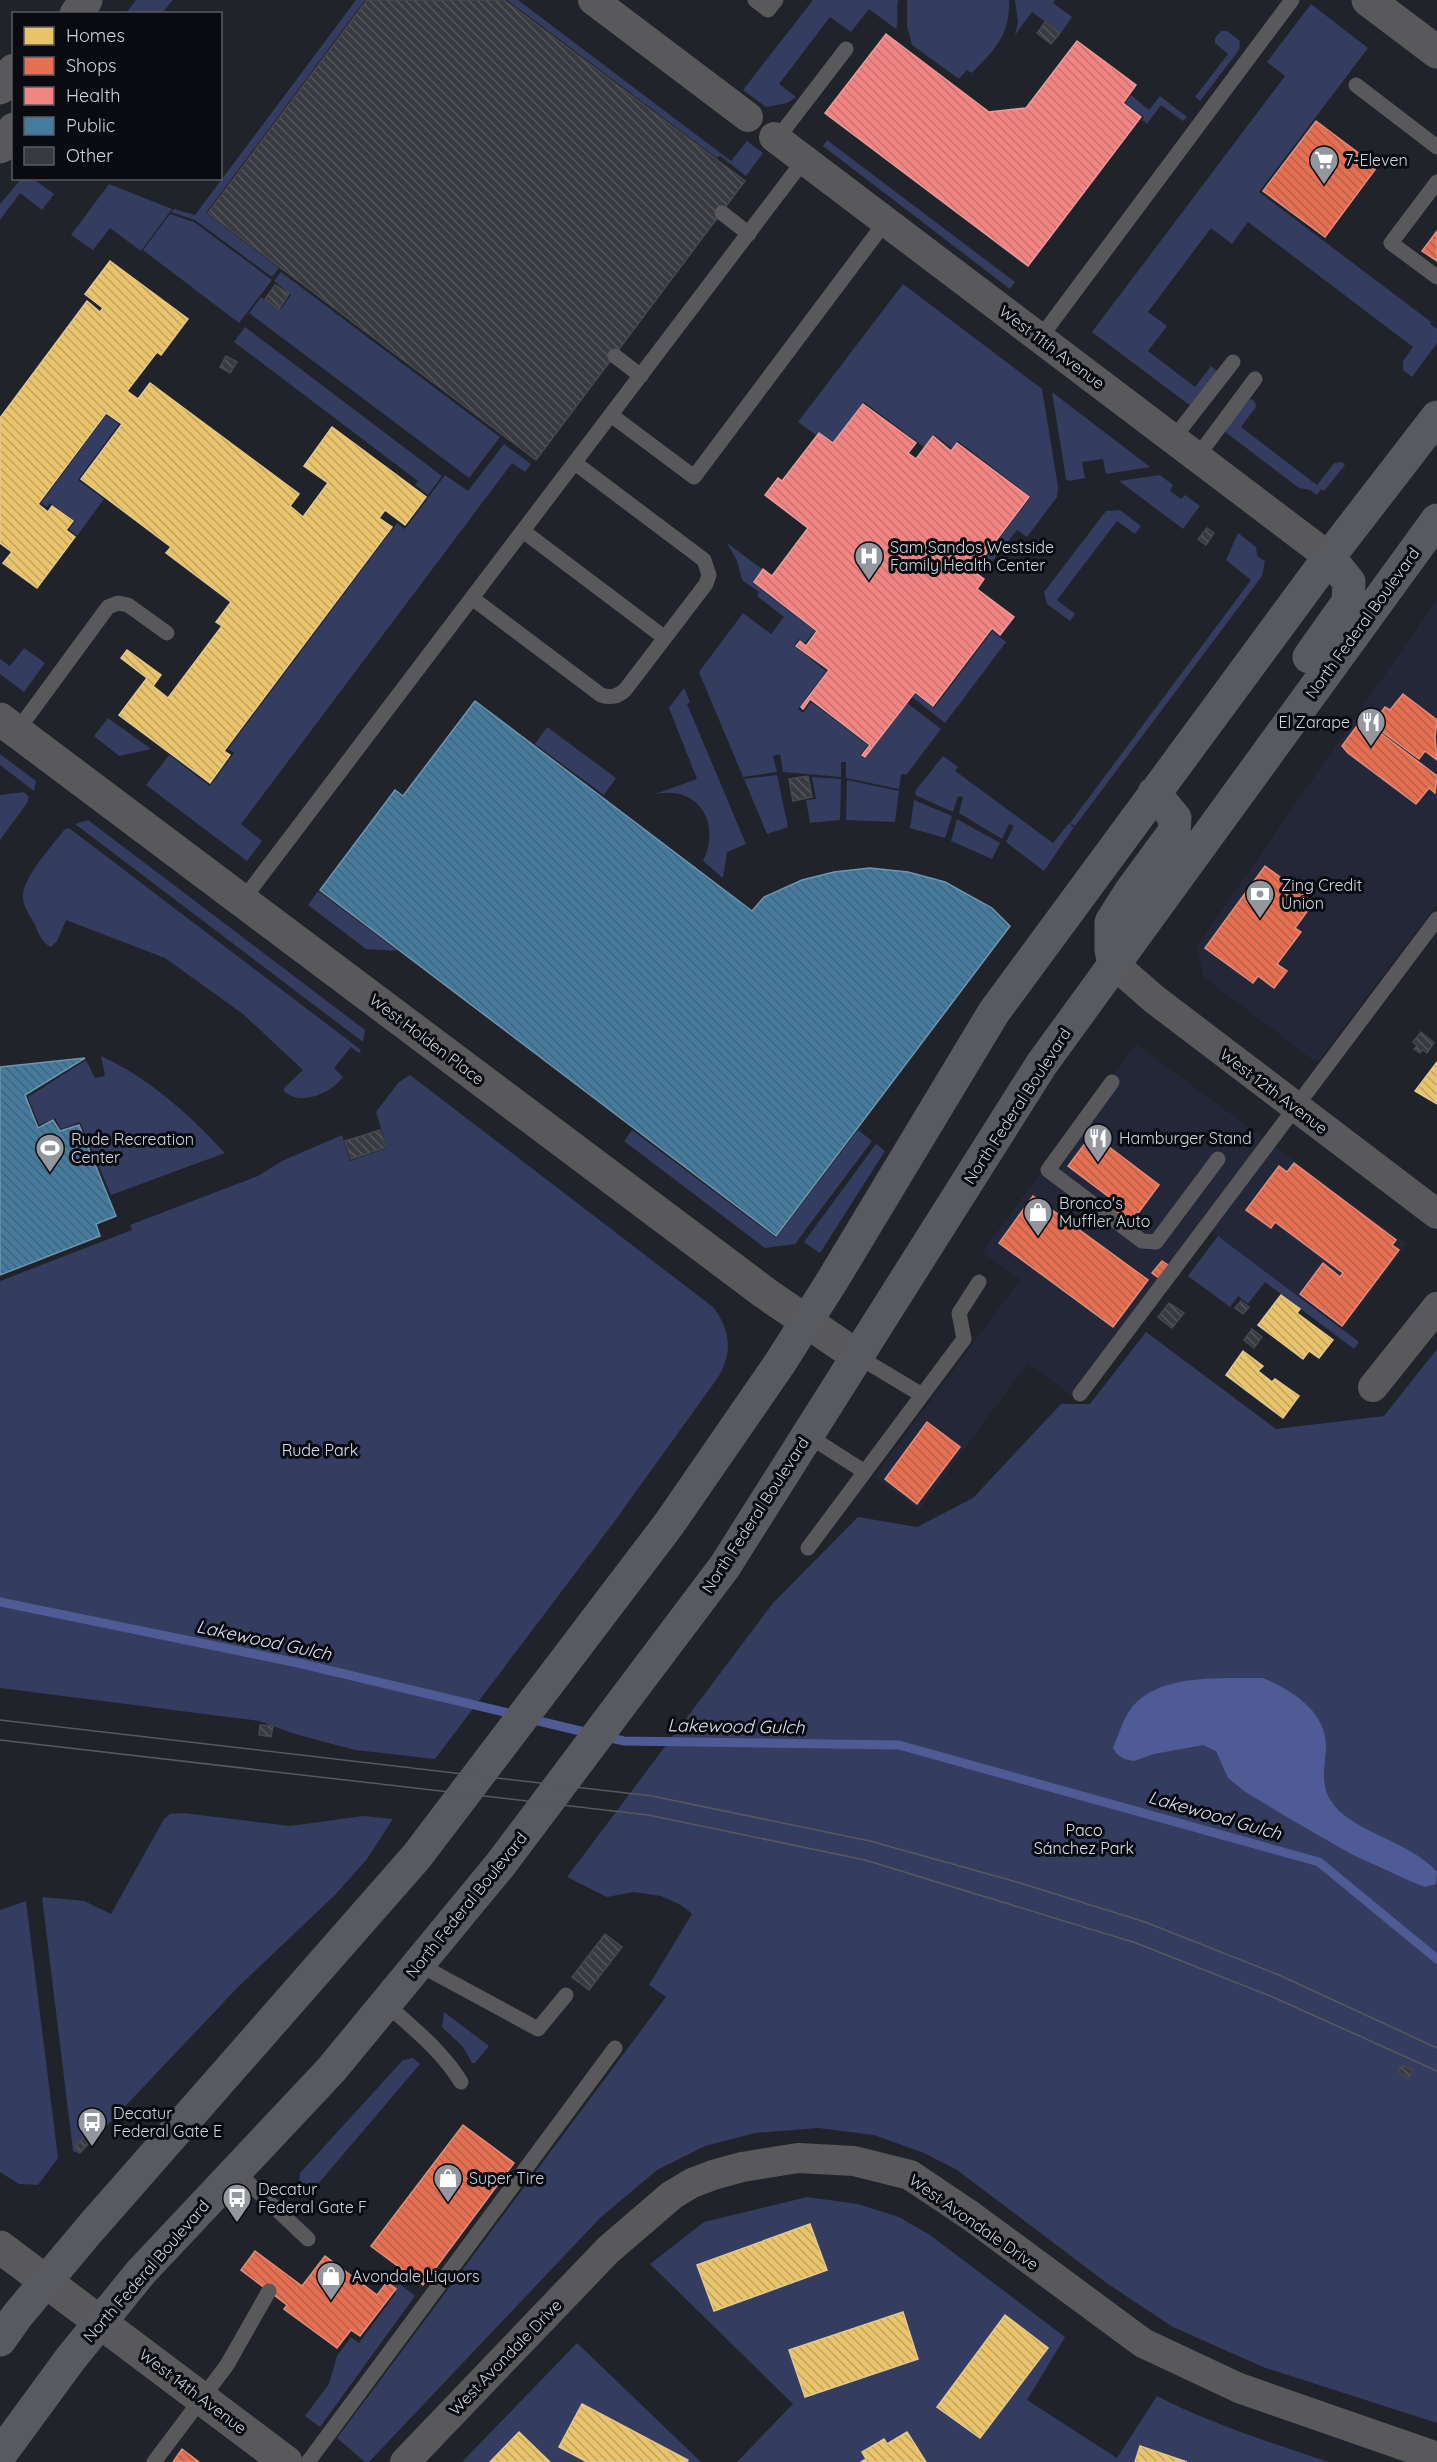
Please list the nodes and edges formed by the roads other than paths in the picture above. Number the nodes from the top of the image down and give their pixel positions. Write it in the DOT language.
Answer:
graph roads {
  1 [pos="593,0"];
  2 [pos="755,0"];
  3 [pos="776,0"];
  4 [pos="1292,0"];
  5 [pos="1368,0"];
  6 [pos="846,49"];
  7 [pos="1437,52"];
  8 [pos="12,73"];
  9 [pos="1356,85"];
  10 [pos="0,88"];
  11 [pos="12,132"];
  12 [pos="776,138"];
  13 [pos="0,147"];
  14 [pos="1437,147"];
  15 [pos="804,160"];
  16 [pos="1437,182"];
  17 [pos="722,213"];
  18 [pos="886,221"];
  19 [pos="749,234"];
  20 [pos="1437,277"];
  21 [pos="1040,338"];
  22 [pos="615,356"];
  23 [pos="1233,362"];
  24 [pos="641,376"];
  25 [pos="1255,379"];
  26 [pos="611,415"];
  27 [pos="1437,417"];
  28 [pos="1185,448"];
  29 [pos="575,463"];
  30 [pos="1437,520"];
  31 [pos="523,531"];
  32 [pos="1329,556"];
  33 [pos="472,598"];
  34 [pos="167,633"];
  35 [pos="665,638"];
  36 [pos="8,725"];
  37 [pos="1283,729"];
  38 [pos="1154,793"];
  39 [pos="242,901"];
  40 [pos="1437,919"];
  41 [pos="1114,964"];
  42 [pos="1112,1082"];
  43 [pos="1297,1108"];
  44 [pos="1218,1160"];
  45 [pos="1437,1214"];
  46 [pos="979,1282"];
  47 [pos="1437,1307"];
  48 [pos="806,1322"];
  49 [pos="857,1356"];
  50 [pos="1373,1387"];
  51 [pos="1080,1394"];
  52 [pos="922,1395"];
  53 [pos="807,1435"];
  54 [pos="865,1472"];
  55 [pos="808,1548"];
  56 [pos="418,1964"];
  57 [pos="566,1995"];
  58 [pos="386,2004"];
  59 [pos="615,2048"];
  60 [pos="461,2082"];
  61 [pos="236,2171"];
  62 [pos="308,2239"];
  63 [pos="0,2247"];
  64 [pos="46,2281"];
  65 [pos="269,2291"];
  66 [pos="100,2321"];
  67 [pos="0,2340"];
  68 [pos="47,2390"];
  69 [pos="202,2398"];
  70 [pos="0,2455"];
  71 [pos="1437,2457"];
  72 [pos="24,2462"];
  73 [pos="154,2462"];
  74 [pos="286,2462"];
  75 [pos="308,2462"];
  76 [pos="405,2462"];
  1 -- 12 [label="street, West 11th Avenue"];
  2 -- 3 [label="lane"];
  4 -- 21 [label="lane"];
  5 -- 7 [label="street"];
  6 -- 12 [label="lane"];
  8 -- 10 [label="street"];
  9 -- 14 [label="lane"];
  11 -- 13 [label="street"];
  12 -- 15 [label="street, West 11th Avenue"];
  15 -- 18 [label="street, West 11th Avenue"];
  15 -- 19 [label="lane"];
  16 -- 20 [label="lane"];
  17 -- 19 [label="lane"];
  18 -- 21 [label="street, West 11th Avenue"];
  18 -- 26 [label="lane"];
  19 -- 24 [label="lane"];
  21 -- 28 [label="street, West 11th Avenue"];
  22 -- 24 [label="lane"];
  23 -- 28 [label="lane"];
  24 -- 26 [label="lane"];
  25 -- 28 [label="lane"];
  26 -- 29 [label="lane"];
  27 -- 32 [label="main road"];
  28 -- 32 [label="street, West 11th Avenue"];
  29 -- 31 [label="lane"];
  29 -- 35 [label="lane"];
  30 -- 37 [label="main road, North Federal Boulevard"];
  31 -- 33 [label="lane"];
  31 -- 35 [label="lane"];
  32 -- 37 [label="main road"];
  32 -- 38 [label="main road"];
  33 -- 35 [label="lane"];
  33 -- 39 [label="lane"];
  34 -- 36 [label="lane"];
  36 -- 39 [label="street, West Holden Place"];
  37 -- 41 [label="main road, North Federal Boulevard"];
  38 -- 41 [label="main road"];
  38 -- 48 [label="main road"];
  39 -- 48 [label="street, West Holden Place"];
  40 -- 43 [label="lane"];
  41 -- 43 [label="street, West 12th Avenue"];
  41 -- 49 [label="main road, North Federal Boulevard"];
  42 -- 44 [label="lane"];
  43 -- 45 [label="street, West 12th Avenue"];
  43 -- 51 [label="lane"];
  46 -- 52 [label="lane"];
  47 -- 50 [label="street"];
  48 -- 49 [label="street, West Holden Place"];
  48 -- 64 [label="main road"];
  49 -- 52 [label="lane"];
  49 -- 53 [label="main road, North Federal Boulevard"];
  52 -- 54 [label="lane"];
  53 -- 54 [label="lane"];
  53 -- 56 [label="main road, North Federal Boulevard"];
  54 -- 55 [label="lane"];
  56 -- 57 [label="lane"];
  56 -- 58 [label="main road, North Federal Boulevard"];
  58 -- 60 [label="lane"];
  58 -- 61 [label="main road, North Federal Boulevard"];
  59 -- 75 [label="lane"];
  61 -- 62 [label="lane"];
  61 -- 66 [label="main road, North Federal Boulevard"];
  63 -- 64 [label="street, West 14th Avenue"];
  64 -- 66 [label="street, West 14th Avenue"];
  64 -- 67 [label="main road"];
  65 -- 69 [label="lane"];
  66 -- 68 [label="main road, North Federal Boulevard"];
  66 -- 69 [label="street, West 14th Avenue"];
  68 -- 70 [label="main road, North Federal Boulevard"];
  68 -- 72 [label="main road"];
  69 -- 73 [label="lane"];
  69 -- 74 [label="street, West 14th Avenue"];
  71 -- 76 [label="street, West Avondale Drive"];
}
